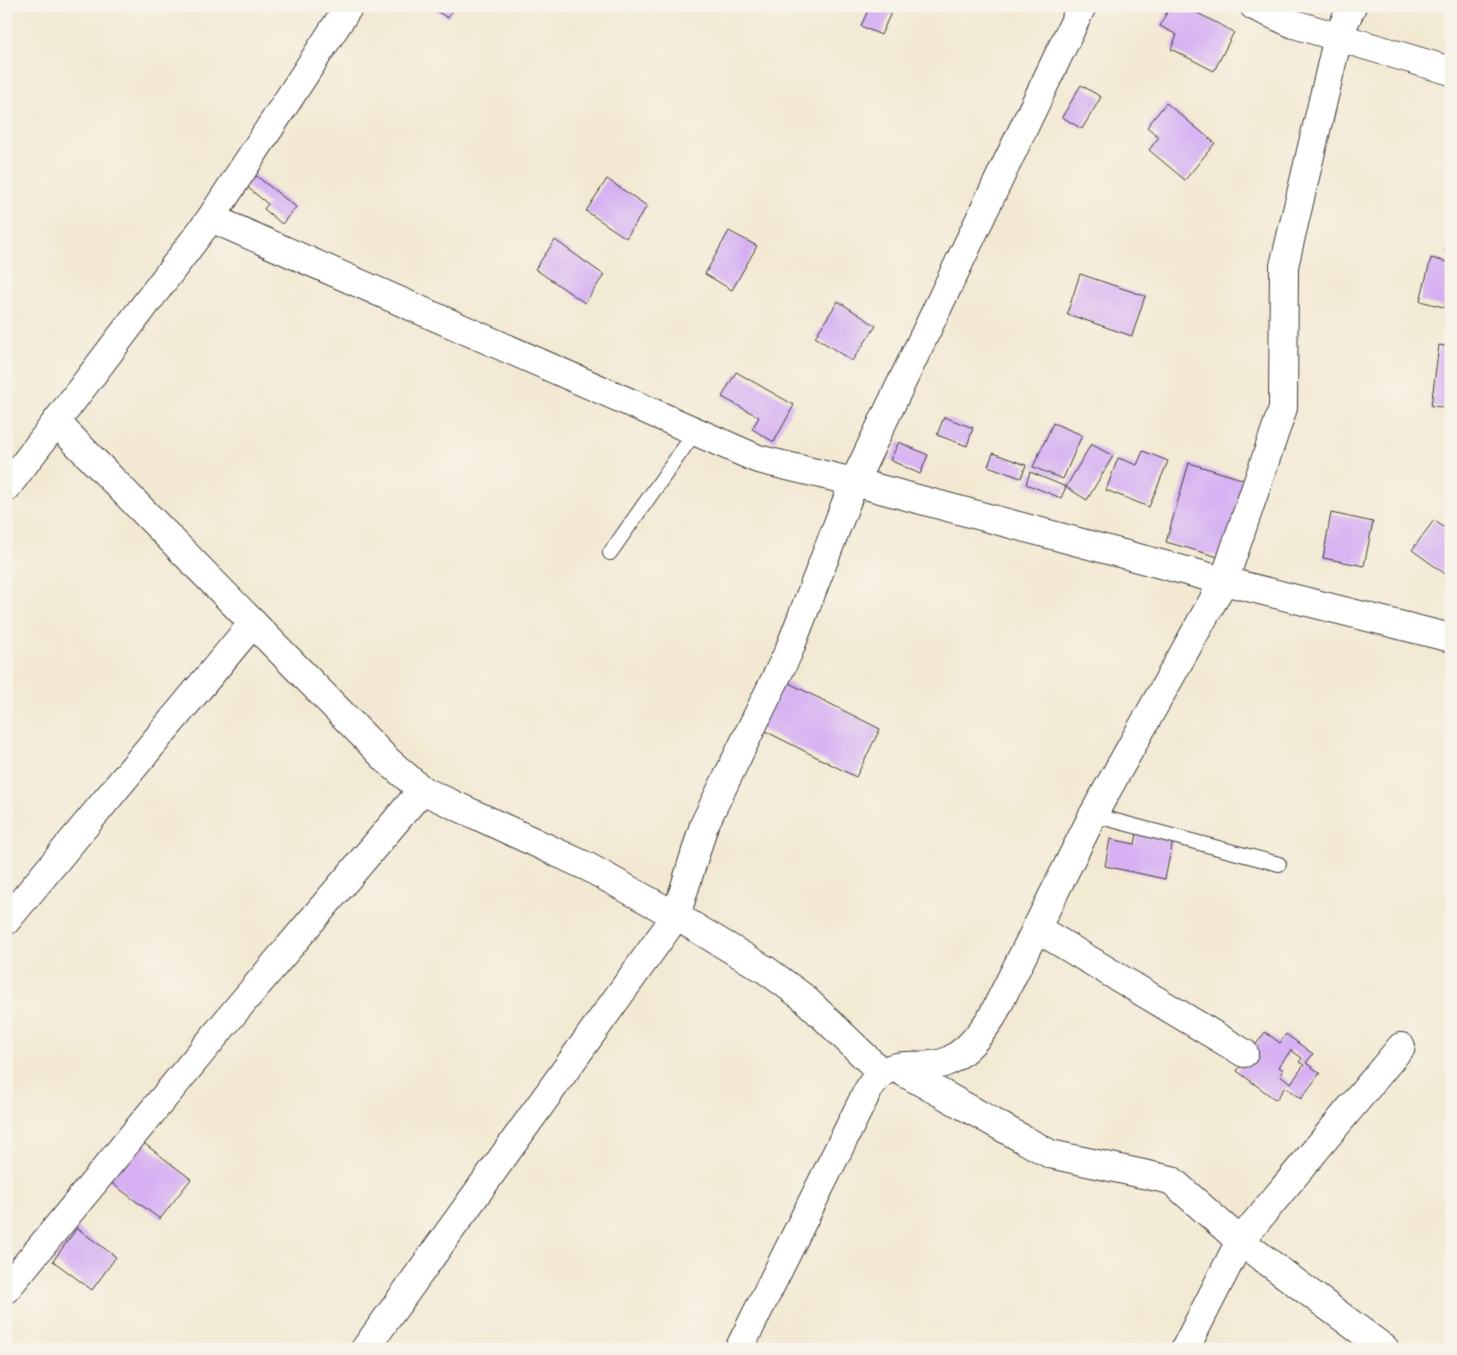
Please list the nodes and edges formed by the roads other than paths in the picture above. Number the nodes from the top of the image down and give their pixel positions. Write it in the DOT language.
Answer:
graph roads {
  1 [pos="349,6"];
  2 [pos="1082,6"];
  3 [pos="1254,6"];
  4 [pos="1352,6"];
  5 [pos="1338,37"];
  6 [pos="1451,70"];
  7 [pos="212,218"];
  8 [pos="56,422"];
  9 [pos="695,432"];
  10 [pos="854,482"];
  11 [pos="6,488"];
  12 [pos="610,553"];
  13 [pos="1224,581"];
  14 [pos="253,623"];
  15 [pos="1451,638"];
  16 [pos="422,790"];
  17 [pos="1093,815"];
  18 [pos="1279,864"];
  19 [pos="676,916"];
  20 [pos="6,922"];
  21 [pos="1036,928"];
  22 [pos="1401,1047"];
  23 [pos="1244,1053"];
  24 [pos="889,1070"];
  25 [pos="1240,1241"];
  26 [pos="6,1289"];
  27 [pos="1381,1347"];
  28 [pos="365,1349"];
  29 [pos="738,1349"];
  30 [pos="1185,1349"];
  1 -- 7 [label="street"];
  2 -- 10 [label="street"];
  3 -- 5 [label="street"];
  4 -- 5 [label="street"];
  5 -- 6 [label="street"];
  5 -- 13 [label="street"];
  7 -- 8 [label="street"];
  7 -- 9 [label="street"];
  8 -- 11 [label="street"];
  8 -- 14 [label="street"];
  9 -- 10 [label="street"];
  9 -- 12 [label="lane"];
  10 -- 13 [label="street"];
  10 -- 19 [label="street"];
  13 -- 15 [label="street"];
  13 -- 17 [label="street"];
  14 -- 16 [label="street"];
  14 -- 20 [label="street"];
  16 -- 19 [label="street"];
  16 -- 26 [label="street"];
  17 -- 18 [label="lane"];
  17 -- 21 [label="street"];
  19 -- 24 [label="street"];
  19 -- 28 [label="street"];
  21 -- 23 [label="street"];
  21 -- 24 [label="street"];
  22 -- 25 [label="street"];
  24 -- 25 [label="street"];
  24 -- 29 [label="street"];
  25 -- 27 [label="street"];
  25 -- 30 [label="street"];
}
